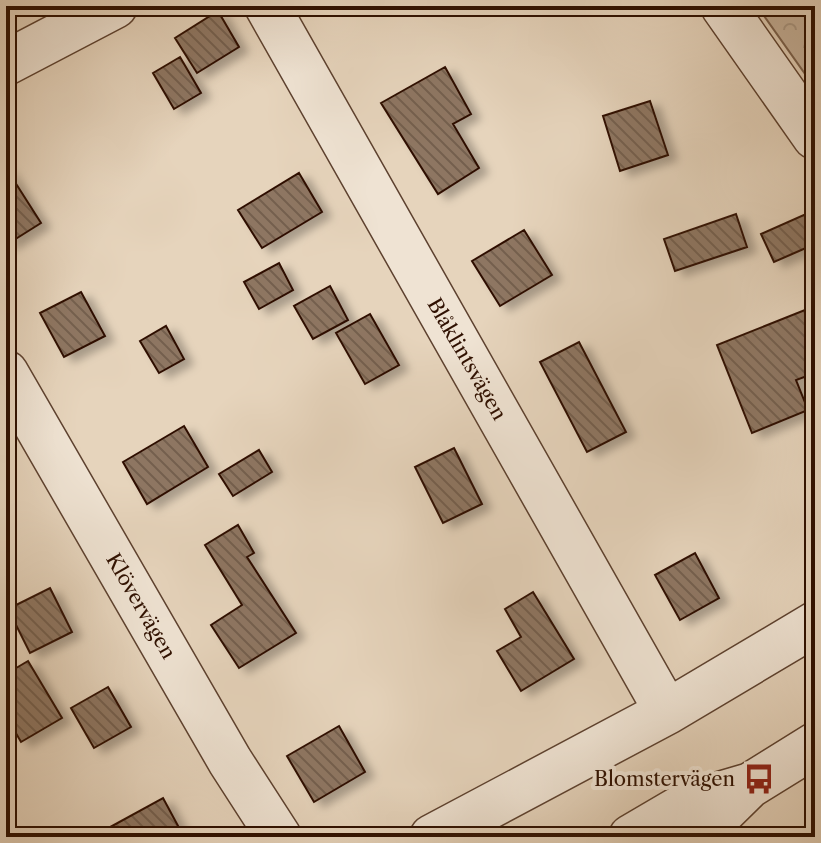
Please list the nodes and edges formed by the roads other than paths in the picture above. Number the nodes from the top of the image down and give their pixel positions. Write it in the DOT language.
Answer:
graph roads {
  1 [pos="115,6"];
  2 [pos="267,6"];
  3 [pos="727,8"];
  4 [pos="6,63"];
  5 [pos="815,137"];
  6 [pos="6,373"];
  7 [pos="815,624"];
  8 [pos="667,712"];
  9 [pos="815,745"];
  10 [pos="749,786"];
  11 [pos="279,837"];
  12 [pos="432,837"];
  13 [pos="631,837"];
  14 [pos="697,837"];
  1 -- 4 [label="street"];
  2 -- 8 [label="street, Blåklintsvägen"];
  3 -- 5 [label="street"];
  6 -- 11 [label="street, Klövervägen"];
  7 -- 8 [label="street"];
  8 -- 12 [label="street"];
  9 -- 10 [label="street"];
  10 -- 13 [label="street"];
  10 -- 14 [label="street"];
}
